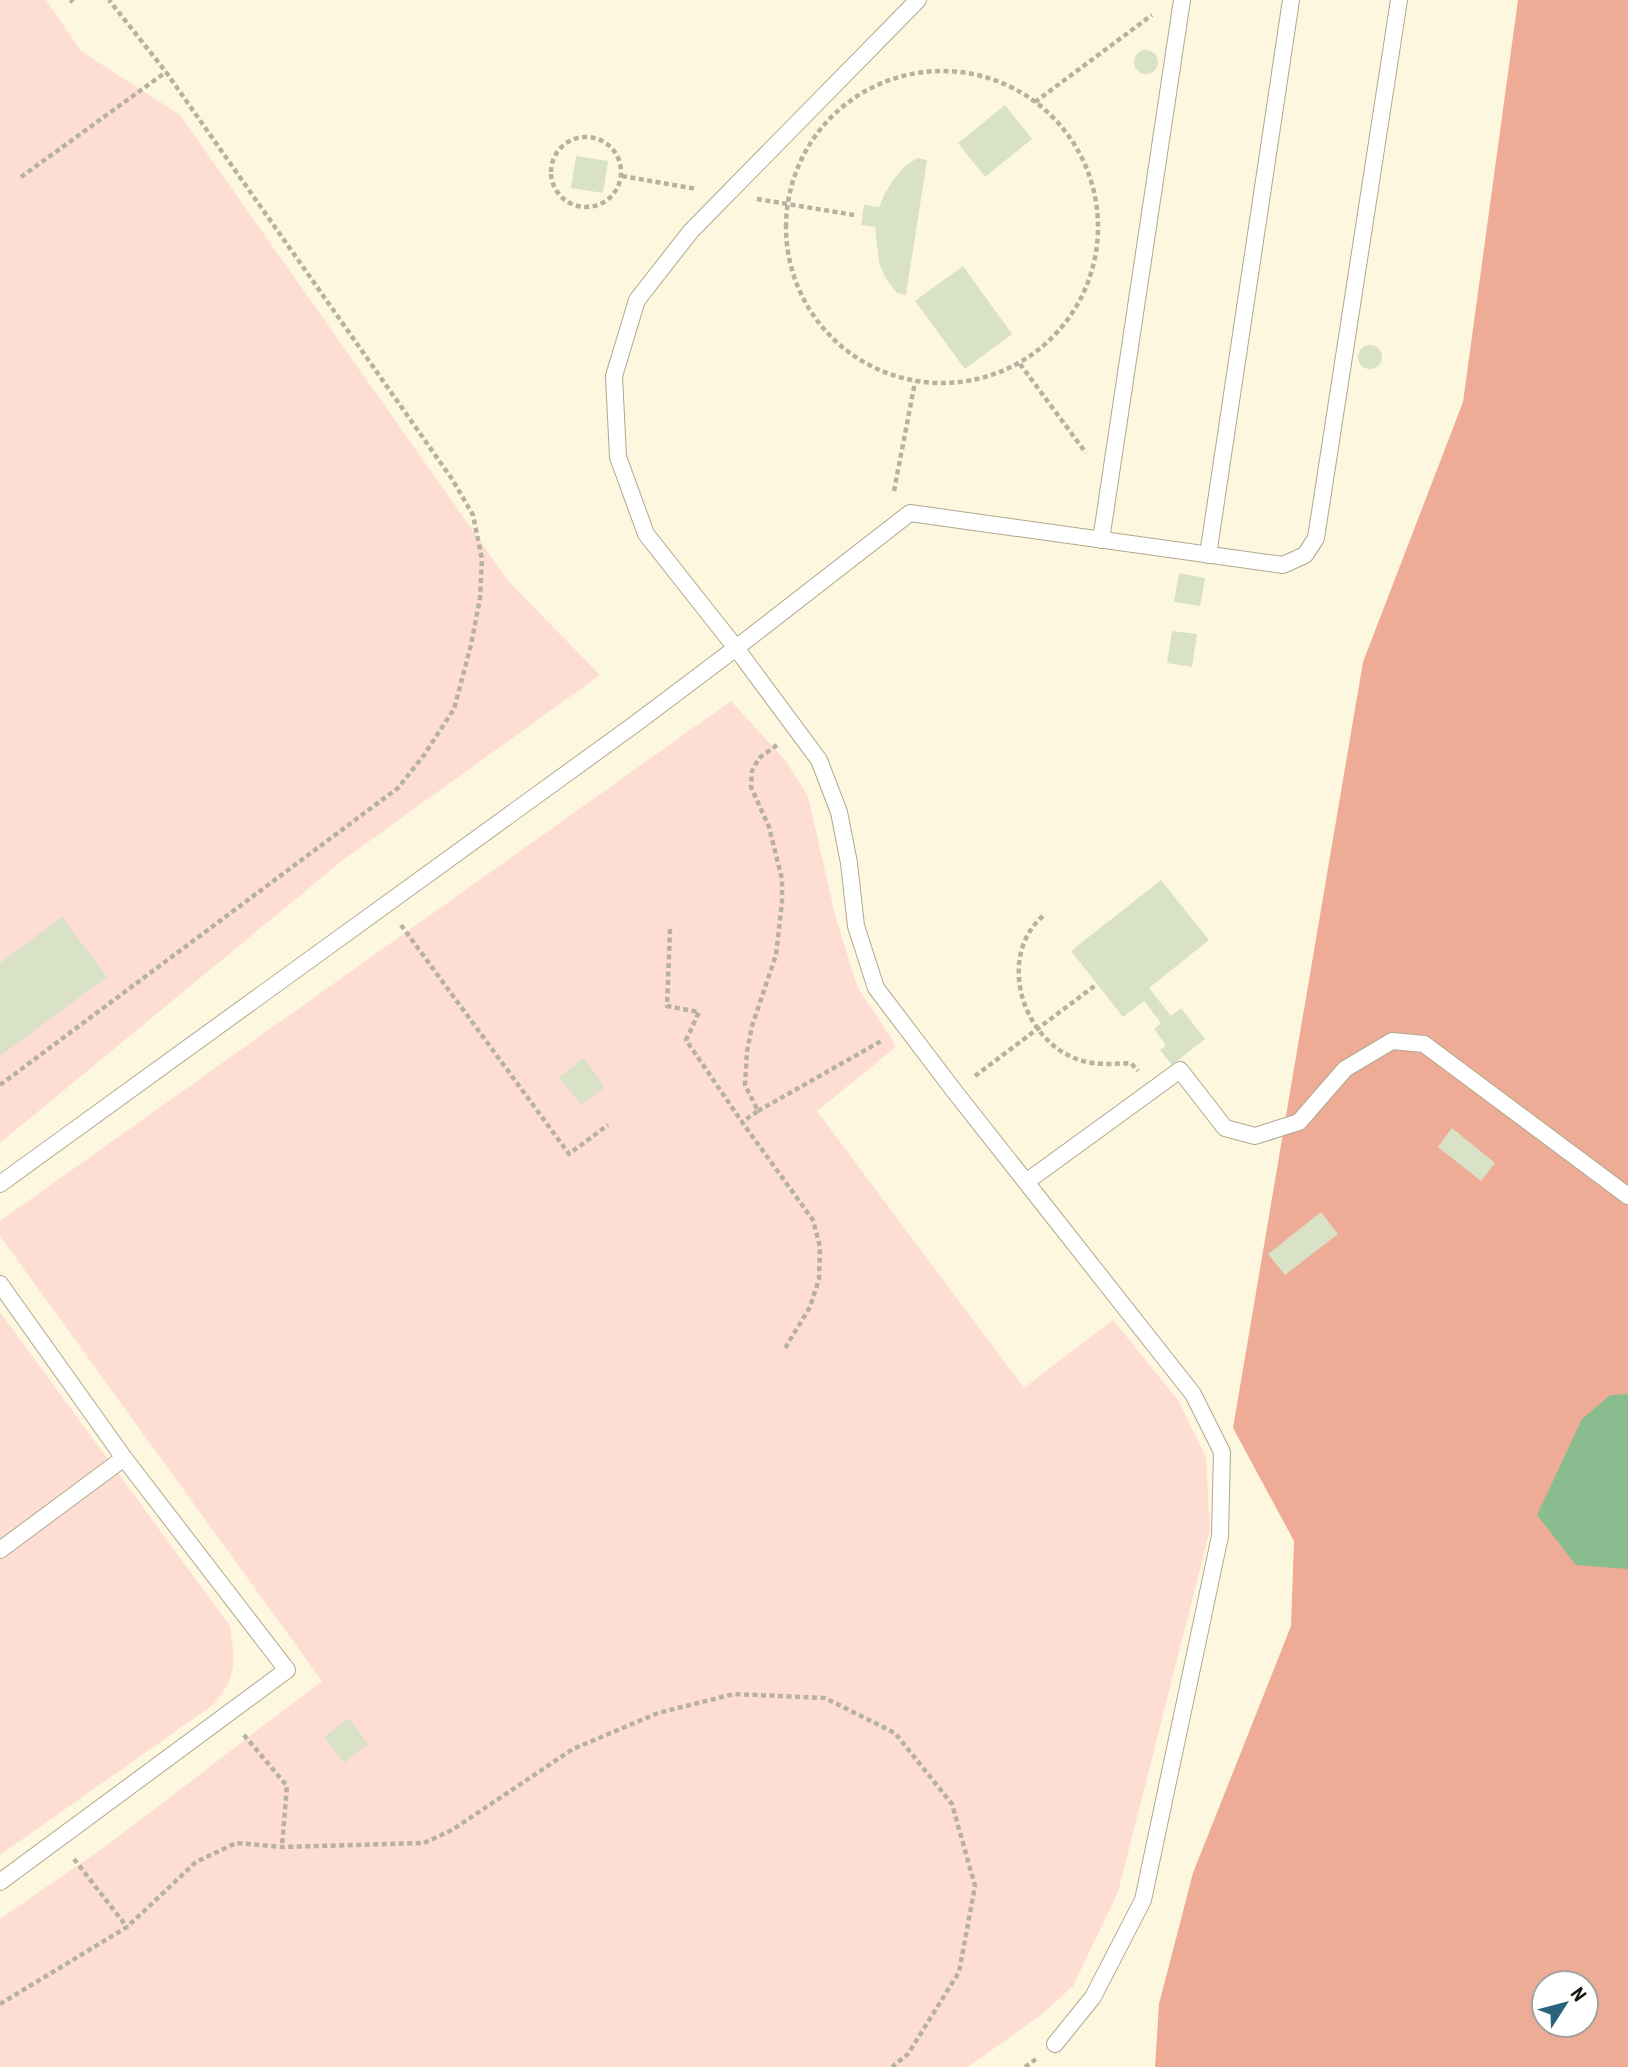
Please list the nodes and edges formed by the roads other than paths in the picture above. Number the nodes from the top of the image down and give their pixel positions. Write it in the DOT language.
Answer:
graph roads {
  1 [pos="918,0"];
  2 [pos="1182,0"];
  3 [pos="1292,0"];
  4 [pos="1399,0"];
  5 [pos="1101,540"];
  6 [pos="1209,555"];
  7 [pos="736,648"];
  8 [pos="1026,1182"];
  9 [pos="0,1184"];
  10 [pos="1628,1196"];
  11 [pos="0,1284"];
  12 [pos="124,1458"];
  13 [pos="0,1550"];
  14 [pos="0,1882"];
  15 [pos="1055,2044"];
  1 -- 7 [label="lane"];
  2 -- 5 [label="lane"];
  3 -- 6 [label="lane"];
  4 -- 6 [label="lane"];
  5 -- 6 [label="lane"];
  5 -- 7 [label="lane"];
  7 -- 8 [label="lane"];
  7 -- 9 [label="lane"];
  8 -- 10 [label="lane"];
  8 -- 15 [label="lane"];
  11 -- 12 [label="lane"];
  12 -- 13 [label="lane"];
  12 -- 14 [label="lane"];
}
